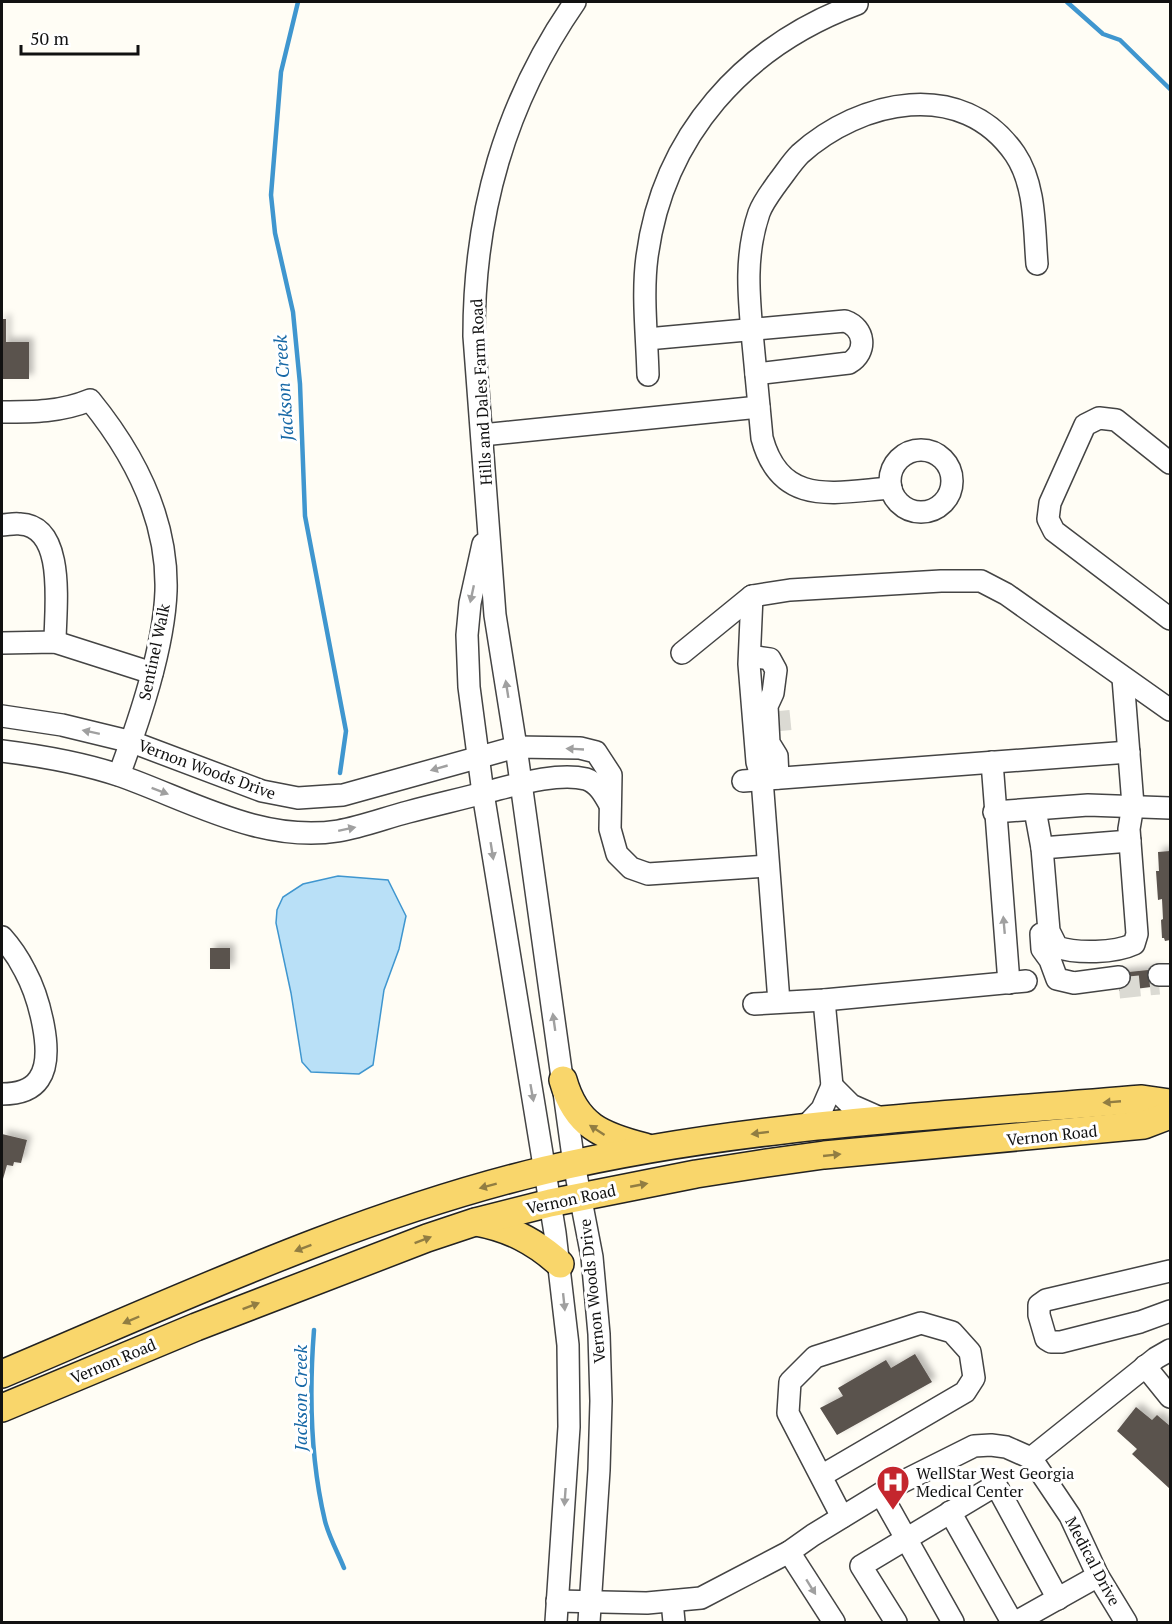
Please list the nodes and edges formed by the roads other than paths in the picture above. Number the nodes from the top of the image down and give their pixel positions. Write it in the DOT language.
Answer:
graph roads {
  1 [pos="575,2"];
  2 [pos="857,4"];
  3 [pos="1037,264"];
  4 [pos="752,330"];
  5 [pos="647,339"];
  6 [pos="756,374"];
  7 [pos="648,375"];
  8 [pos="759,407"];
  9 [pos="2,412"];
  10 [pos="482,435"];
  11 [pos="1170,463"];
  12 [pos="891,488"];
  13 [pos="489,516"];
  14 [pos="2,525"];
  15 [pos="752,596"];
  16 [pos="1170,619"];
  17 [pos="55,642"];
  18 [pos="2,643"];
  19 [pos="682,653"];
  20 [pos="750,656"];
  21 [pos="152,673"];
  22 [pos="1123,678"];
  23 [pos="1170,710"];
  24 [pos="778,712"];
  25 [pos="2,716"];
  26 [pos="132,742"];
  27 [pos="516,747"];
  28 [pos="2,751"];
  29 [pos="1129,752"];
  30 [pos="777,756"];
  31 [pos="479,757"];
  32 [pos="992,762"];
  33 [pos="119,776"];
  34 [pos="761,779"];
  35 [pos="520,783"];
  36 [pos="483,794"];
  37 [pos="610,805"];
  38 [pos="1134,806"];
  39 [pos="1170,808"];
  40 [pos="1035,810"];
  41 [pos="994,812"];
  42 [pos="1130,841"];
  43 [pos="1042,848"];
  44 [pos="768,866"];
  45 [pos="2,937"];
  46 [pos="1119,983"];
  47 [pos="824,1000"];
  48 [pos="779,1002"];
  49 [pos="754,1004"];
  50 [pos="563,1080"];
  51 [pos="832,1086"];
  52 [pos="2,1094"];
  53 [pos="1170,1103"];
  54 [pos="1170,1115"];
  55 [pos="886,1120"];
  56 [pos="804,1128"];
  57 [pos="652,1149"];
  58 [pos="574,1164"];
  59 [pos="544,1171"];
  60 [pos="582,1197"];
  61 [pos="550,1203"];
  62 [pos="475,1222"];
  63 [pos="560,1264"];
  64 [pos="1170,1270"];
  65 [pos="1170,1311"];
  66 [pos="1170,1350"];
  67 [pos="1145,1366"];
  68 [pos="2,1374"];
  69 [pos="1170,1397"];
  70 [pos="2,1408"];
  71 [pos="1031,1458"];
  72 [pos="821,1476"];
  73 [pos="881,1494"];
  74 [pos="950,1512"];
  75 [pos="842,1517"];
  76 [pos="906,1539"];
  77 [pos="789,1552"];
  78 [pos="1098,1576"];
  79 [pos="1058,1599"];
  80 [pos="558,1601"];
  81 [pos="672,1601"];
  82 [pos="589,1613"];
  83 [pos="556,1623"];
  84 [pos="674,1623"];
  85 [pos="834,1623"];
  86 [pos="896,1623"];
  87 [pos="953,1623"];
  88 [pos="1014,1623"];
  89 [pos="1126,1623"];
  1 -- 10 [label="street, Hills and Dales Farm Road"];
  2 -- 5 [label="street"];
  3 -- 4 [label="street"];
  4 -- 5 [label="street"];
  4 -- 6 [label="street"];
  4 -- 6 [label="street"];
  5 -- 7 [label="street"];
  6 -- 8 [label="street"];
  8 -- 10 [label="street"];
  8 -- 12 [label="street"];
  9 -- 21 [label="street, Sentinel Walk"];
  10 -- 13 [label="street, Hills and Dales Farm Road"];
  11 -- 16 [label="street"];
  27 -- 13 [label="street, Hills and Dales Farm Road, one-way"];
  13 -- 31 [label="street, Hills and Dales Farm Road, one-way"];
  14 -- 17 [label="street"];
  15 -- 19 [label="street"];
  15 -- 20 [label="street"];
  15 -- 22 [label="street"];
  17 -- 18 [label="street"];
  17 -- 21 [label="street"];
  20 -- 24 [label="street"];
  20 -- 34 [label="street"];
  21 -- 26 [label="street, Sentinel Walk"];
  22 -- 23 [label="street"];
  22 -- 29 [label="street"];
  24 -- 30 [label="street"];
  24 -- 30 [label="street"];
  26 -- 25 [label="street, Vernon Woods Drive, one-way"];
  31 -- 26 [label="street, Vernon Woods Drive, one-way"];
  26 -- 33 [label="street, Sentinel Walk"];
  27 -- 31 [label="street, Vernon Woods Drive"];
  27 -- 35 [label="street, Vernon Woods Drive"];
  37 -- 27 [label="street, one-way"];
  28 -- 33 [label="street"];
  29 -- 32 [label="street"];
  29 -- 38 [label="street"];
  30 -- 34 [label="street"];
  31 -- 36 [label="street, Hills and Dales Farm Road"];
  32 -- 34 [label="street"];
  32 -- 41 [label="street"];
  33 -- 36 [label="street, one-way"];
  34 -- 44 [label="street"];
  35 -- 36 [label="street"];
  35 -- 37 [label="street"];
  50 -- 35 [label="street, Vernon Woods Drive, one-way"];
  36 -- 59 [label="street, Vernon Woods Drive, one-way"];
  37 -- 44 [label="street"];
  38 -- 39 [label="street"];
  38 -- 40 [label="street"];
  38 -- 42 [label="street"];
  40 -- 41 [label="street"];
  40 -- 43 [label="street"];
  47 -- 41 [label="street, one-way"];
  42 -- 43 [label="street"];
  42 -- 43 [label="street"];
  43 -- 46 [label="street"];
  44 -- 48 [label="street"];
  45 -- 52 [label="street"];
  47 -- 48 [label="street"];
  47 -- 51 [label="street"];
  48 -- 49 [label="street"];
  57 -- 50 [label="main road, one-way"];
  50 -- 58 [label="street, Vernon Woods Drive"];
  51 -- 55 [label="street"];
  51 -- 56 [label="street"];
  53 -- 55 [label="main road, Vernon Road, one-way"];
  60 -- 54 [label="main road, Vernon Road, one-way"];
  55 -- 56 [label="main road, Vernon Road"];
  56 -- 57 [label="main road, Vernon Road, one-way"];
  57 -- 58 [label="main road, Vernon Road"];
  58 -- 59 [label="main road, Vernon Road"];
  58 -- 60 [label="street, Vernon Woods Drive"];
  59 -- 61 [label="street, Vernon Woods Drive"];
  59 -- 68 [label="main road, Vernon Road, one-way"];
  60 -- 61 [label="main road, Vernon Road"];
  60 -- 82 [label="street, Vernon Woods Drive"];
  61 -- 62 [label="main road, Vernon Road"];
  61 -- 63 [label="street, Vernon Woods Drive"];
  62 -- 63 [label="main road"];
  70 -- 62 [label="main road, Vernon Road, one-way"];
  63 -- 80 [label="street, Vernon Woods Drive, one-way"];
  64 -- 65 [label="street"];
  66 -- 67 [label="street"];
  67 -- 69 [label="street"];
  67 -- 71 [label="street"];
  71 -- 73 [label="street"];
  71 -- 78 [label="street, Medical Drive"];
  72 -- 72 [label="street"];
  72 -- 75 [label="street"];
  73 -- 75 [label="street"];
  73 -- 76 [label="street"];
  74 -- 76 [label="street"];
  74 -- 79 [label="street"];
  74 -- 88 [label="street"];
  75 -- 77 [label="street"];
  76 -- 86 [label="street"];
  76 -- 87 [label="street"];
  77 -- 81 [label="street"];
  77 -- 85 [label="street, one-way"];
  78 -- 79 [label="street"];
  78 -- 89 [label="street, Medical Drive"];
  79 -- 88 [label="street"];
  80 -- 82 [label="street"];
  80 -- 83 [label="street, Vernon Woods Drive"];
  81 -- 82 [label="street"];
  81 -- 84 [label="street"];
}
